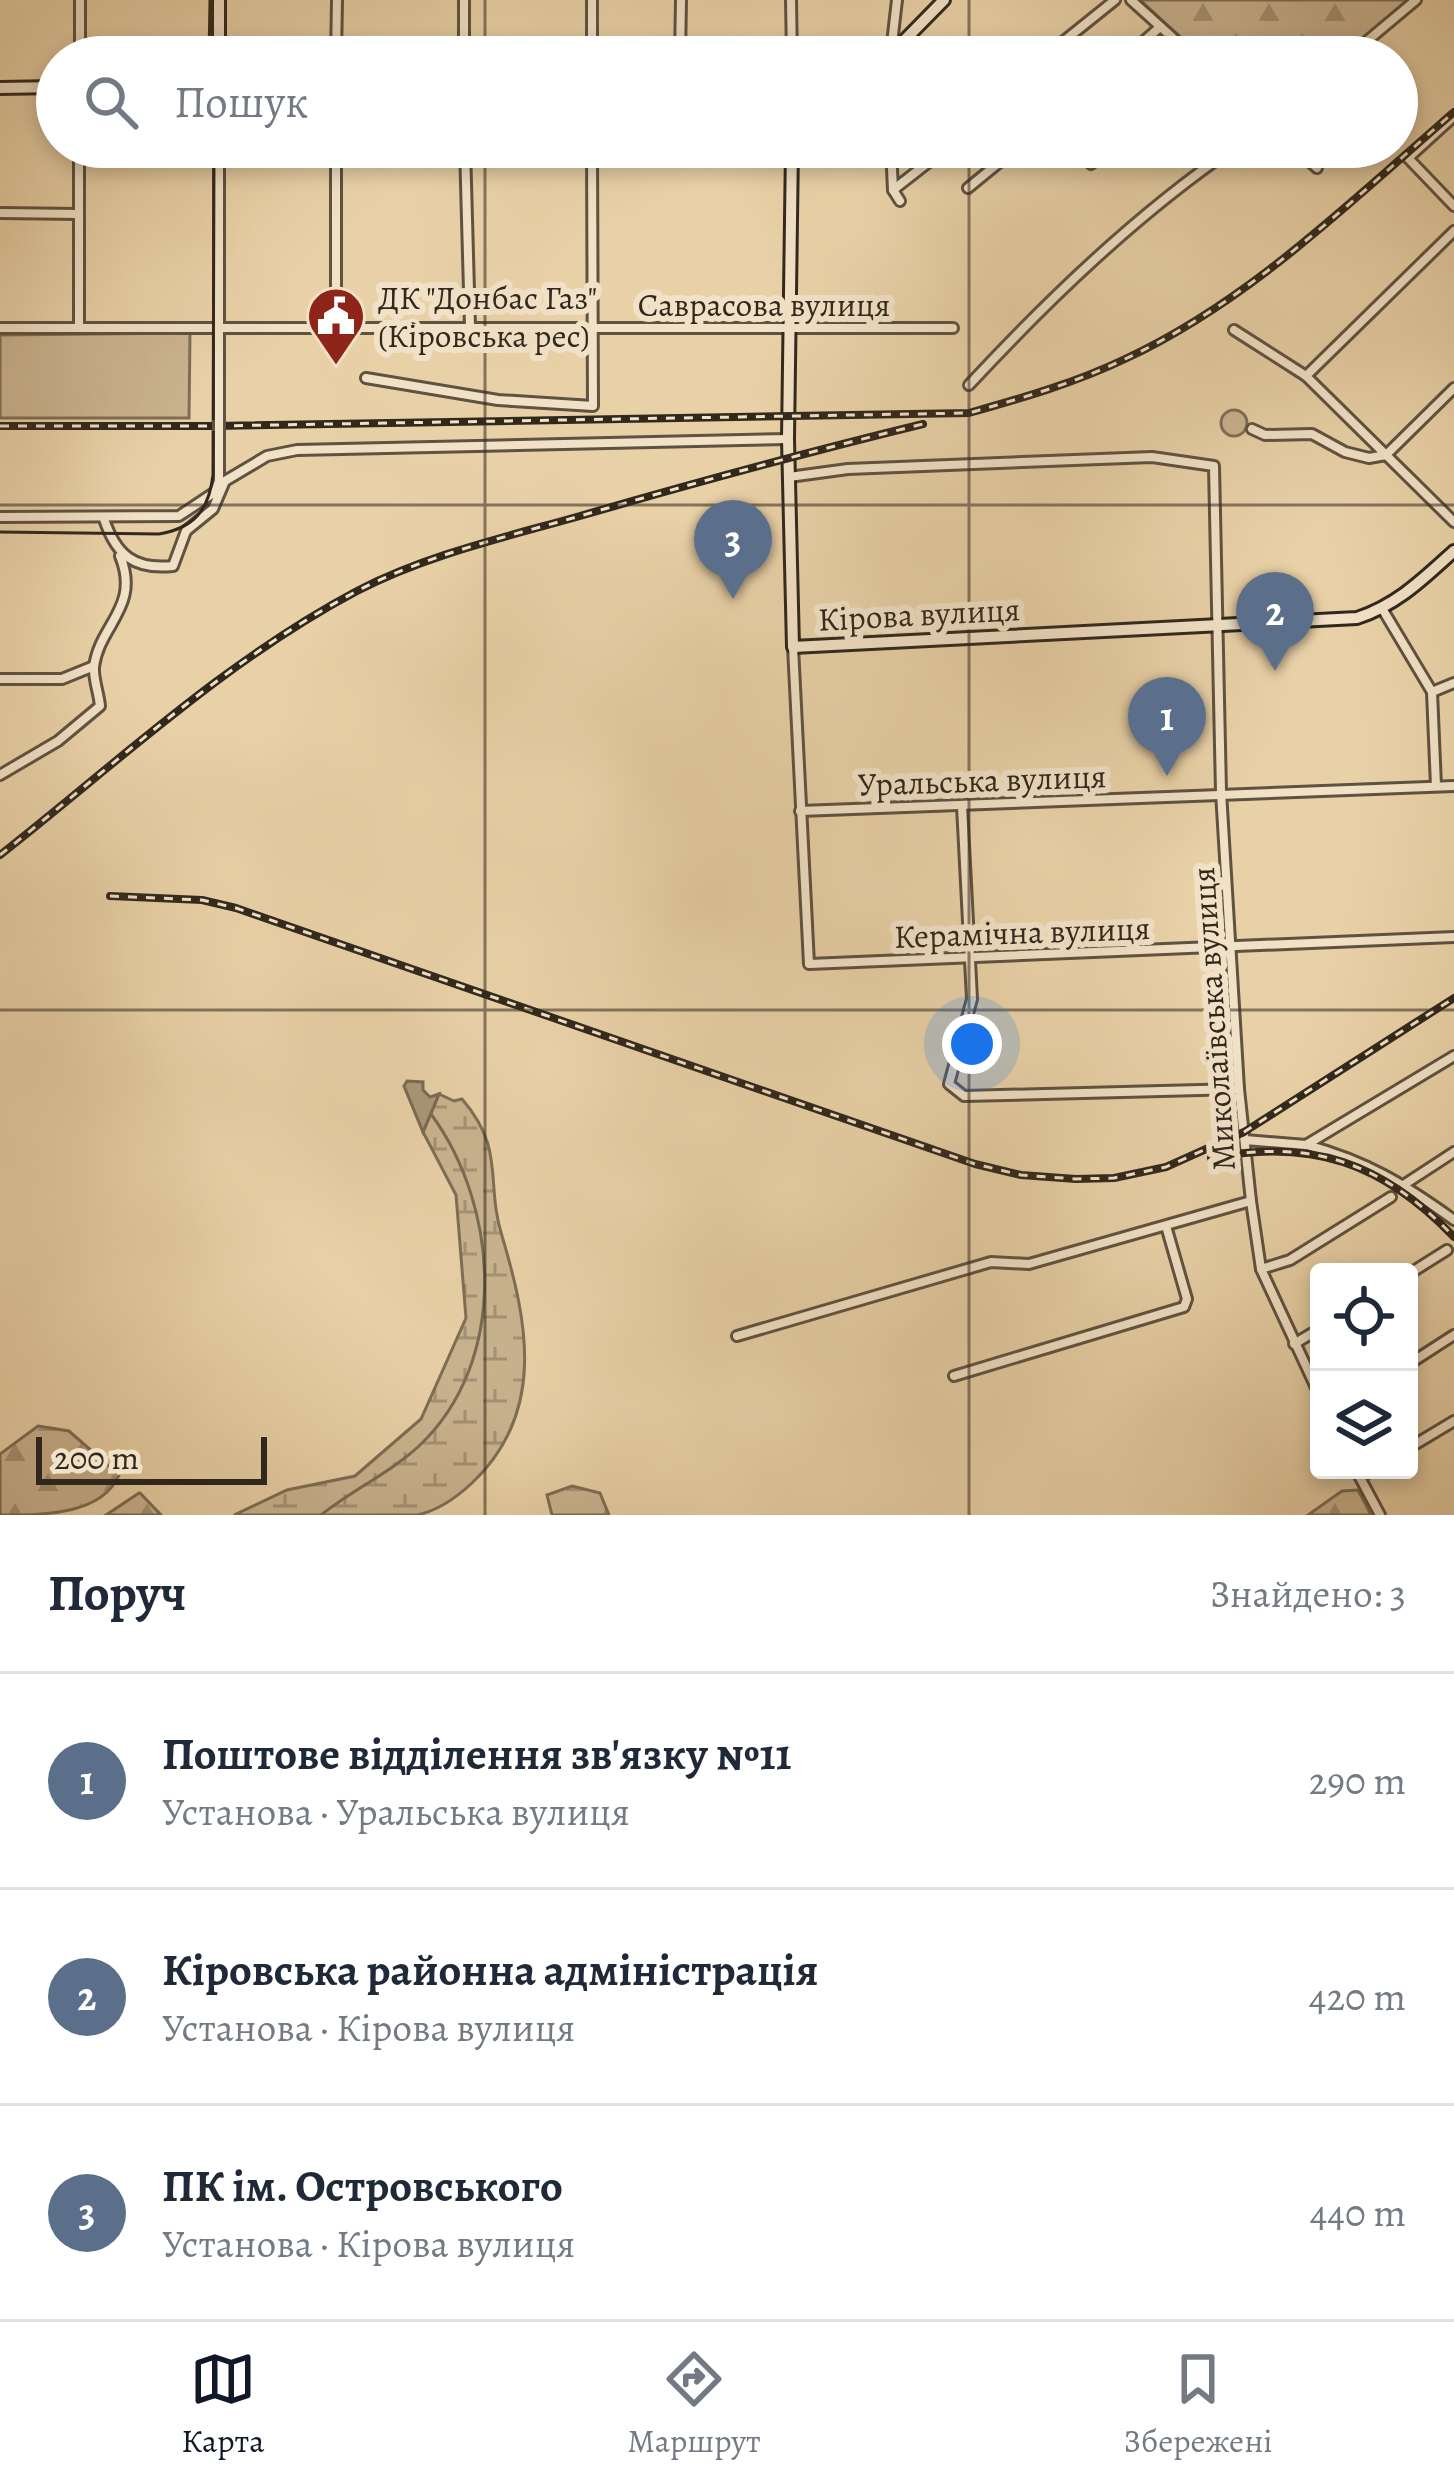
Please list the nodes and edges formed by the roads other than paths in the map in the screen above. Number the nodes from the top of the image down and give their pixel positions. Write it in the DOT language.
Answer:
graph roads {
  1 [pos="80,0"];
  2 [pos="219,0"];
  3 [pos="337,0"];
  4 [pos="464,0"];
  5 [pos="592,0"];
  6 [pos="681,0"];
  7 [pos="790,0"];
  8 [pos="897,0"];
  9 [pos="944,0"];
  10 [pos="1115,0"];
  11 [pos="1131,0"];
  12 [pos="1416,0"];
  13 [pos="1160,27"];
  14 [pos="80,36"];
  15 [pos="219,36"];
  16 [pos="336,36"];
  17 [pos="464,36"];
  18 [pos="592,36"];
  19 [pos="680,36"];
  20 [pos="791,36"];
  21 [pos="892,36"];
  22 [pos="909,36"];
  23 [pos="1070,36"];
  24 [pos="1151,36"];
  25 [pos="1170,36"];
  26 [pos="1373,36"];
  27 [pos="36,87"];
  28 [pos="0,88"];
  29 [pos="1454,116"];
  30 [pos="1418,149"];
  31 [pos="79,168"];
  32 [pos="219,168"];
  33 [pos="336,168"];
  34 [pos="466,168"];
  35 [pos="592,168"];
  36 [pos="792,168"];
  37 [pos="895,168"];
  38 [pos="924,168"];
  39 [pos="992,168"];
  40 [pos="1209,168"];
  41 [pos="1418,168"];
  42 [pos="968,188"];
  43 [pos="893,190"];
  44 [pos="900,201"];
  45 [pos="1454,206"];
  46 [pos="0,213"];
  47 [pos="79,214"];
  48 [pos="1454,231"];
  49 [pos="337,326"];
  50 [pos="79,327"];
  51 [pos="470,327"];
  52 [pos="0,328"];
  53 [pos="592,328"];
  54 [pos="791,328"];
  55 [pos="952,328"];
  56 [pos="220,330"];
  57 [pos="1234,330"];
  58 [pos="1306,376"];
  59 [pos="366,378"];
  60 [pos="969,385"];
  61 [pos="1454,388"];
  62 [pos="1252,429"];
  63 [pos="788,439"];
  64 [pos="1386,455"];
  65 [pos="789,477"];
  66 [pos="0,518"];
  67 [pos="104,519"];
  68 [pos="1454,522"];
  69 [pos="1454,551"];
  70 [pos="119,553"];
  71 [pos="1383,610"];
  72 [pos="1217,626"];
  73 [pos="793,647"];
  74 [pos="94,666"];
  75 [pos="0,679"];
  76 [pos="1454,683"];
  77 [pos="1432,692"];
  78 [pos="0,775"];
  79 [pos="1436,786"];
  80 [pos="1454,786"];
  81 [pos="1221,793"];
  82 [pos="962,806"];
  83 [pos="800,811"];
  84 [pos="1454,937"];
  85 [pos="1230,947"];
  86 [pos="970,958"];
  87 [pos="1454,1055"];
  88 [pos="1239,1089"];
  89 [pos="1245,1140"];
  90 [pos="1306,1145"];
  91 [pos="1454,1152"];
  92 [pos="1405,1184"];
  93 [pos="1391,1197"];
  94 [pos="1251,1202"];
  95 [pos="1454,1220"];
  96 [pos="1166,1226"];
  97 [pos="1447,1250"];
  98 [pos="1418,1268"];
  99 [pos="1261,1269"];
  100 [pos="1310,1335"];
  101 [pos="1454,1335"];
  102 [pos="737,1336"];
  103 [pos="1294,1345"];
  104 [pos="1418,1358"];
  105 [pos="953,1376"];
  106 [pos="1310,1376"];
  107 [pos="1454,1421"];
  108 [pos="1418,1443"];
  109 [pos="1361,1479"];
  110 [pos="1380,1515"];
  1 -- 14 [label="street"];
  2 -- 15 [label="main road"];
  3 -- 16 [label="street"];
  4 -- 17 [label="street"];
  5 -- 18 [label="street"];
  6 -- 19 [label="street"];
  7 -- 20 [label="street"];
  8 -- 21 [label="street"];
  9 -- 22 [label="main road"];
  10 -- 23 [label="street"];
  11 -- 13 [label="street"];
  12 -- 26 [label="street"];
  13 -- 24 [label="street"];
  13 -- 25 [label="street"];
  27 -- 28 [label="main road"];
  29 -- 30 [label="street"];
  31 -- 47 [label="street"];
  32 -- 56 [label="street"];
  33 -- 49 [label="street"];
  34 -- 51 [label="street"];
  35 -- 53 [label="street"];
  36 -- 54 [label="main road, Кірова вулиця"];
  37 -- 43 [label="street"];
  38 -- 43 [label="street"];
  39 -- 42 [label="street"];
  40 -- 60 [label="street"];
  41 -- 45 [label="street"];
  43 -- 44 [label="street"];
  46 -- 47 [label="street"];
  47 -- 50 [label="street"];
  48 -- 58 [label="street"];
  49 -- 51 [label="street, Саврасова вулиця"];
  49 -- 56 [label="street, Саврасова вулиця"];
  50 -- 52 [label="street, Саврасова вулиця"];
  50 -- 56 [label="street, Саврасова вулиця"];
  51 -- 53 [label="street, Саврасова вулиця"];
  53 -- 54 [label="street, Саврасова вулиця"];
  53 -- 59 [label="street"];
  54 -- 55 [label="street, Саврасова вулиця"];
  54 -- 63 [label="main road, Кірова вулиця"];
  56 -- 67 [label="street"];
  57 -- 58 [label="street"];
  58 -- 64 [label="street"];
  61 -- 64 [label="street"];
  62 -- 64 [label="street"];
  63 -- 65 [label="main road, Кірова вулиця"];
  63 -- 70 [label="street"];
  64 -- 68 [label="street"];
  65 -- 72 [label="street, Миколаївська вулиця"];
  65 -- 73 [label="main road, Кірова вулиця"];
  66 -- 67 [label="street"];
  67 -- 70 [label="street"];
  69 -- 71 [label="main road"];
  70 -- 74 [label="street"];
  71 -- 72 [label="main road, Кірова вулиця"];
  71 -- 77 [label="street"];
  72 -- 73 [label="main road, Кірова вулиця"];
  72 -- 81 [label="street, Миколаївська вулиця"];
  73 -- 83 [label="street"];
  74 -- 75 [label="street"];
  74 -- 78 [label="street"];
  76 -- 77 [label="street"];
  77 -- 79 [label="street"];
  79 -- 80 [label="street, Уральська вулиця"];
  79 -- 81 [label="street, Уральська вулиця"];
  81 -- 82 [label="street, Уральська вулиця"];
  81 -- 85 [label="street, Миколаївська вулиця"];
  82 -- 83 [label="street, Уральська вулиця"];
  82 -- 86 [label="street"];
  83 -- 86 [label="street, Керамічна вулиця"];
  84 -- 85 [label="street, Керамічна вулиця"];
  85 -- 86 [label="street, Керамічна вулиця"];
  85 -- 88 [label="street, Миколаївська вулиця"];
  86 -- 88 [label="street"];
  87 -- 90 [label="street"];
  88 -- 89 [label="street, Миколаївська вулиця"];
  89 -- 90 [label="street"];
  89 -- 94 [label="street, Миколаївська вулиця"];
  90 -- 92 [label="street"];
  91 -- 92 [label="street"];
  92 -- 95 [label="street"];
  93 -- 99 [label="street"];
  94 -- 96 [label="street"];
  94 -- 99 [label="street, Миколаївська вулиця"];
  96 -- 102 [label="street"];
  96 -- 105 [label="street"];
  97 -- 98 [label="street"];
  99 -- 103 [label="street, Миколаївська вулиця"];
  100 -- 103 [label="street"];
  101 -- 104 [label="street"];
  103 -- 106 [label="street, Миколаївська вулиця"];
  107 -- 108 [label="street"];
  109 -- 110 [label="street"];
}
